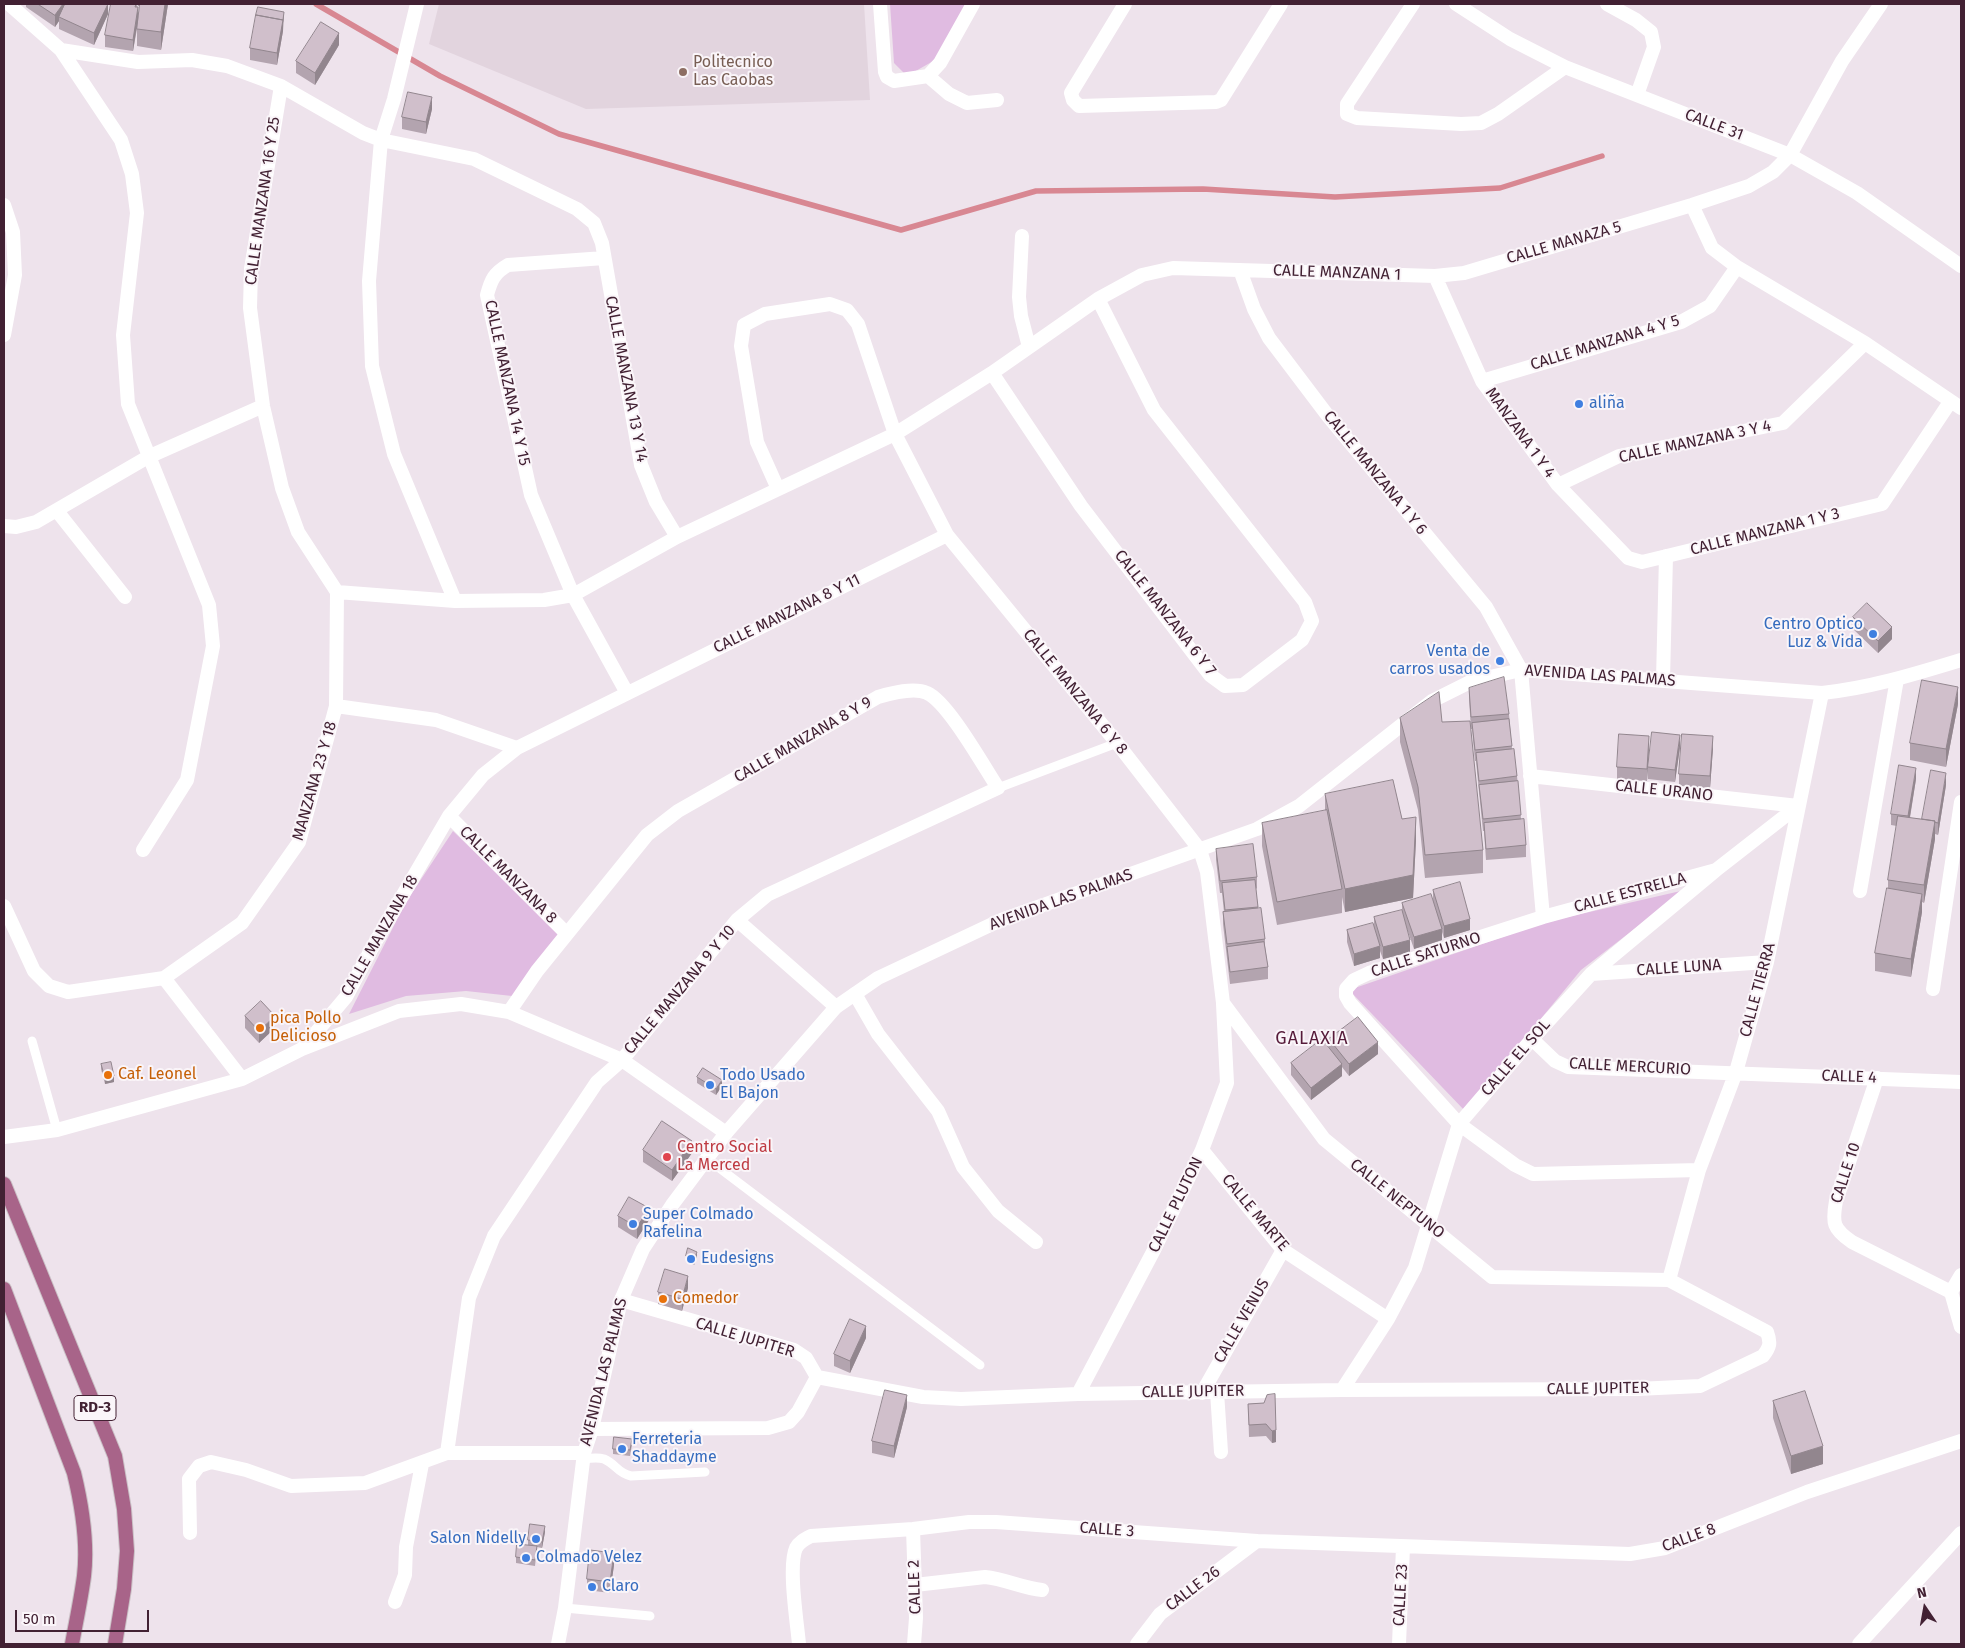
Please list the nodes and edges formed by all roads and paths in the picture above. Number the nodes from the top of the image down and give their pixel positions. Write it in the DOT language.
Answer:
graph roads {
  1 [pos="9,4"];
  2 [pos="418,4"];
  3 [pos="880,4"];
  4 [pos="973,4"];
  5 [pos="1125,4"];
  6 [pos="1282,4"];
  7 [pos="1413,4"];
  8 [pos="1456,4"];
  9 [pos="1607,4"];
  10 [pos="1881,4"];
  11 [pos="61,50"];
  12 [pos="1565,67"];
  13 [pos="928,76"];
  14 [pos="281,86"];
  15 [pos="1637,95"];
  16 [pos="997,100"];
  17 [pos="381,140"];
  18 [pos="1790,155"];
  19 [pos="4,205"];
  20 [pos="1692,205"];
  21 [pos="1022,236"];
  22 [pos="604,258"];
  23 [pos="1961,266"];
  24 [pos="1737,267"];
  25 [pos="1240,270"];
  26 [pos="1435,276"];
  27 [pos="1098,300"];
  28 [pos="4,335"];
  29 [pos="1865,344"];
  30 [pos="1029,347"];
  31 [pos="992,373"];
  32 [pos="1482,381"];
  33 [pos="1956,405"];
  34 [pos="263,406"];
  35 [pos="896,434"];
  36 [pos="148,457"];
  37 [pos="1558,486"];
  38 [pos="778,490"];
  39 [pos="57,511"];
  40 [pos="4,526"];
  41 [pos="947,535"];
  42 [pos="677,537"];
  43 [pos="1666,556"];
  44 [pos="336,592"];
  45 [pos="573,595"];
  46 [pos="125,597"];
  47 [pos="455,601"];
  48 [pos="1961,660"];
  49 [pos="1522,670"];
  50 [pos="1897,679"];
  51 [pos="1663,680"];
  52 [pos="627,693"];
  53 [pos="1822,693"];
  54 [pos="336,706"];
  55 [pos="1117,743"];
  56 [pos="518,748"];
  57 [pos="1530,776"];
  58 [pos="998,788"];
  59 [pos="1961,802"];
  60 [pos="1798,806"];
  61 [pos="449,816"];
  62 [pos="143,850"];
  63 [pos="1200,850"];
  64 [pos="1716,870"];
  65 [pos="1860,892"];
  66 [pos="4,906"];
  67 [pos="1543,917"];
  68 [pos="737,920"];
  69 [pos="567,934"];
  70 [pos="1767,962"];
  71 [pos="1591,974"];
  72 [pos="164,978"];
  73 [pos="1933,989"];
  74 [pos="855,994"];
  75 [pos="1222,1003"];
  76 [pos="836,1007"];
  77 [pos="509,1012"];
  78 [pos="1532,1039"];
  79 [pos="32,1041"];
  80 [pos="302,1049"];
  81 [pos="622,1060"];
  82 [pos="1736,1072"];
  83 [pos="1878,1078"];
  84 [pos="242,1079"];
  85 [pos="1961,1082"];
  86 [pos="1459,1124"];
  87 [pos="57,1130"];
  88 [pos="726,1133"];
  89 [pos="4,1137"];
  90 [pos="1202,1150"];
  91 [pos="706,1158"];
  92 [pos="1699,1170"];
  93 [pos="4,1184"];
  94 [pos="1429,1224"];
  95 [pos="1036,1242"];
  96 [pos="1283,1250"];
  97 [pos="1961,1275"];
  98 [pos="1670,1280"];
  99 [pos="4,1289"];
  100 [pos="1951,1292"];
  101 [pos="621,1300"];
  102 [pos="1388,1319"];
  103 [pos="1961,1327"];
  104 [pos="1770,1340"];
  105 [pos="980,1365"];
  106 [pos="817,1377"];
  107 [pos="1342,1390"];
  108 [pos="1217,1392"];
  109 [pos="1202,1393"];
  110 [pos="1078,1394"];
  111 [pos="592,1429"];
  112 [pos="1961,1441"];
  113 [pos="1221,1452"];
  114 [pos="447,1453"];
  115 [pos="584,1456"];
  116 [pos="422,1464"];
  117 [pos="705,1472"];
  118 [pos="913,1529"];
  119 [pos="190,1533"];
  120 [pos="1961,1533"];
  121 [pos="1257,1541"];
  122 [pos="1403,1547"];
  123 [pos="915,1585"];
  124 [pos="1042,1590"];
  125 [pos="395,1602"];
  126 [pos="565,1608"];
  127 [pos="650,1616"];
  128 [pos="72,1644"];
  129 [pos="115,1644"];
  130 [pos="558,1644"];
  131 [pos="799,1644"];
  132 [pos="914,1644"];
  133 [pos="1137,1644"];
  134 [pos="1399,1644"];
  135 [pos="1859,1644"];
  1 -- 11 [label="street"];
  2 -- 17 [label="street"];
  3 -- 13 [label="street"];
  4 -- 13 [label="street"];
  5 -- 6 [label="street"];
  7 -- 12 [label="street"];
  8 -- 12 [label="street, CALLE 31"];
  9 -- 15 [label="street"];
  10 -- 18 [label="street, CALLE MANAZA 5"];
  11 -- 14 [label="street, CALLE MANZANA 13 Y 14"];
  11 -- 36 [label="street"];
  12 -- 15 [label="street, CALLE 31"];
  13 -- 16 [label="street"];
  14 -- 17 [label="street, CALLE MANZANA 13 Y 14"];
  14 -- 34 [label="street, CALLE MANZANA 16 Y 25"];
  15 -- 18 [label="street, CALLE 31"];
  17 -- 22 [label="street, CALLE MANZANA 13 Y 14"];
  17 -- 47 [label="street"];
  18 -- 20 [label="street, CALLE MANAZA 5"];
  18 -- 23 [label="street, CALLE 31"];
  19 -- 28 [label="street"];
  20 -- 24 [label="street"];
  20 -- 26 [label="street, CALLE MANAZA 5"];
  21 -- 30 [label="street"];
  22 -- 42 [label="street, CALLE MANZANA 13 Y 14"];
  22 -- 45 [label="street, CALLE MANZANA 14 Y 15"];
  24 -- 29 [label="street"];
  24 -- 32 [label="street, CALLE MANZANA 4 Y 5"];
  25 -- 26 [label="street, CALLE MANZANA 1"];
  25 -- 27 [label="street, CALLE MANZANA 1"];
  25 -- 49 [label="street, CALLE MANZANA 1 Y 6"];
  26 -- 32 [label="street, MANZANA 1 Y 4"];
  27 -- 30 [label="street, CALLE MANZANA 1"];
  27 -- 31 [label="street, CALLE MANZANA 6 Y 7"];
  29 -- 33 [label="street"];
  29 -- 37 [label="street, CALLE MANZANA 3 Y 4"];
  30 -- 31 [label="street, CALLE MANZANA 1"];
  31 -- 35 [label="street, CALLE MANZANA 1"];
  32 -- 37 [label="street, MANZANA 1 Y 4"];
  33 -- 43 [label="street, CALLE MANZANA 1 Y 3"];
  34 -- 36 [label="street"];
  34 -- 44 [label="street, CALLE MANZANA 16 Y 25"];
  35 -- 38 [label="street, CALLE MANZANA 1"];
  35 -- 38 [label="street, CALLE MANZANA 6 Y 8"];
  35 -- 41 [label="street, CALLE MANZANA 6 Y 8"];
  36 -- 39 [label="street"];
  36 -- 62 [label="street"];
  37 -- 43 [label="street, CALLE MANZANA 1 Y 3"];
  38 -- 42 [label="street, CALLE MANZANA 1"];
  39 -- 40 [label="street"];
  39 -- 46 [label="street"];
  41 -- 52 [label="street, CALLE MANZANA 8 Y 11"];
  41 -- 55 [label="street, CALLE MANZANA 6 Y 8"];
  42 -- 45 [label="street, CALLE MANZANA 1"];
  43 -- 51 [label="street"];
  44 -- 47 [label="street, CALLE MANZANA 1"];
  44 -- 54 [label="street, MANZANA 23 Y 18"];
  45 -- 47 [label="street, CALLE MANZANA 1"];
  45 -- 52 [label="street, CALLE MANZANA 14 Y 15"];
  48 -- 50 [label="street, AVENIDA LAS PALMAS"];
  49 -- 51 [label="street, AVENIDA LAS PALMAS"];
  49 -- 57 [label="street"];
  49 -- 63 [label="street, AVENIDA LAS PALMAS"];
  50 -- 53 [label="street, AVENIDA LAS PALMAS"];
  50 -- 65 [label="street"];
  51 -- 53 [label="street, AVENIDA LAS PALMAS"];
  52 -- 56 [label="street, CALLE MANZANA 8 Y 11"];
  53 -- 60 [label="street, CALLE TIERRA"];
  54 -- 56 [label="street"];
  54 -- 72 [label="street, MANZANA 23 Y 18"];
  55 -- 58 [label="lane"];
  55 -- 63 [label="street, CALLE MANZANA 6 Y 8"];
  56 -- 61 [label="street, CALLE MANZANA 18"];
  57 -- 60 [label="street, CALLE URANO"];
  57 -- 67 [label="street"];
  58 -- 68 [label="street"];
  58 -- 69 [label="street, CALLE MANZANA 8 Y 9"];
  59 -- 73 [label="street"];
  60 -- 64 [label="street, CALLE EL SOL"];
  60 -- 70 [label="street, CALLE TIERRA"];
  61 -- 69 [label="street, CALLE MANZANA 8"];
  61 -- 80 [label="street, CALLE MANZANA 18"];
  63 -- 74 [label="street, AVENIDA LAS PALMAS"];
  63 -- 75 [label="street"];
  64 -- 67 [label="street, CALLE ESTRELLA"];
  64 -- 71 [label="street, CALLE EL SOL"];
  66 -- 72 [label="street"];
  67 -- 86 [label="street, CALLE SATURNO"];
  68 -- 76 [label="street"];
  68 -- 81 [label="street, CALLE MANZANA 9 Y 10"];
  69 -- 77 [label="street, CALLE MANZANA 8 Y 9"];
  70 -- 71 [label="street, CALLE LUNA"];
  70 -- 82 [label="street, CALLE TIERRA"];
  71 -- 78 [label="street, CALLE EL SOL"];
  72 -- 84 [label="street"];
  74 -- 76 [label="street, AVENIDA LAS PALMAS"];
  74 -- 95 [label="street"];
  75 -- 90 [label="street, CALLE PLUTON"];
  75 -- 94 [label="street, CALLE NEPTUNO"];
  76 -- 88 [label="street, AVENIDA LAS PALMAS"];
  77 -- 80 [label="street"];
  77 -- 81 [label="street"];
  78 -- 82 [label="street, CALLE MERCURIO"];
  78 -- 86 [label="street, CALLE EL SOL"];
  79 -- 87 [label="lane"];
  80 -- 84 [label="street"];
  81 -- 88 [label="street"];
  81 -- 114 [label="street, CALLE MANZANA 9 Y 10"];
  82 -- 83 [label="street, CALLE 4"];
  82 -- 92 [label="street, CALLE TIERRA"];
  83 -- 85 [label="street, CALLE 4"];
  83 -- 100 [label="street, CALLE 10"];
  84 -- 87 [label="street"];
  86 -- 92 [label="street, CALLE SATURNO"];
  86 -- 94 [label="street, CALLE EL SOL"];
  87 -- 89 [label="street"];
  88 -- 91 [label="street, AVENIDA LAS PALMAS"];
  90 -- 96 [label="street, CALLE MARTE"];
  90 -- 110 [label="street, CALLE PLUTON"];
  91 -- 101 [label="street, AVENIDA LAS PALMAS"];
  91 -- 105 [label="lane"];
  92 -- 98 [label="street, CALLE TIERRA"];
  93 -- 129 [label="main road, RD-3"];
  94 -- 98 [label="street, CALLE NEPTUNO"];
  94 -- 102 [label="street, CALLE EL SOL"];
  96 -- 102 [label="street, CALLE MARTE"];
  96 -- 109 [label="street, CALLE VENUS"];
  97 -- 100 [label="street"];
  98 -- 104 [label="street, CALLE NEPTUNO"];
  99 -- 128 [label="main road, RD-3"];
  100 -- 103 [label="street"];
  101 -- 106 [label="street, CALLE JUPITER"];
  101 -- 111 [label="street, AVENIDA LAS PALMAS"];
  102 -- 107 [label="street, CALLE EL SOL"];
  104 -- 107 [label="street, CALLE JUPITER"];
  106 -- 110 [label="street, CALLE JUPITER"];
  106 -- 111 [label="street"];
  107 -- 108 [label="street, CALLE JUPITER"];
  108 -- 109 [label="street, CALLE JUPITER"];
  108 -- 113 [label="street"];
  109 -- 110 [label="street, CALLE JUPITER"];
  111 -- 115 [label="street, AVENIDA LAS PALMAS"];
  112 -- 122 [label="street, CALLE 8"];
  114 -- 115 [label="street"];
  114 -- 116 [label="street"];
  115 -- 117 [label="lane"];
  115 -- 126 [label="street, AVENIDA LAS PALMAS"];
  116 -- 119 [label="street"];
  116 -- 125 [label="street"];
  118 -- 121 [label="street, CALLE 3"];
  118 -- 123 [label="street, CALLE 2"];
  118 -- 131 [label="street, CALLE 3"];
  120 -- 135 [label="street"];
  121 -- 122 [label="street, CALLE 3"];
  121 -- 133 [label="street, CALLE 26"];
  122 -- 134 [label="street, CALLE 23"];
  123 -- 124 [label="street"];
  123 -- 132 [label="street, CALLE 2"];
  126 -- 127 [label="lane"];
  126 -- 130 [label="street, AVENIDA LAS PALMAS"];
}
